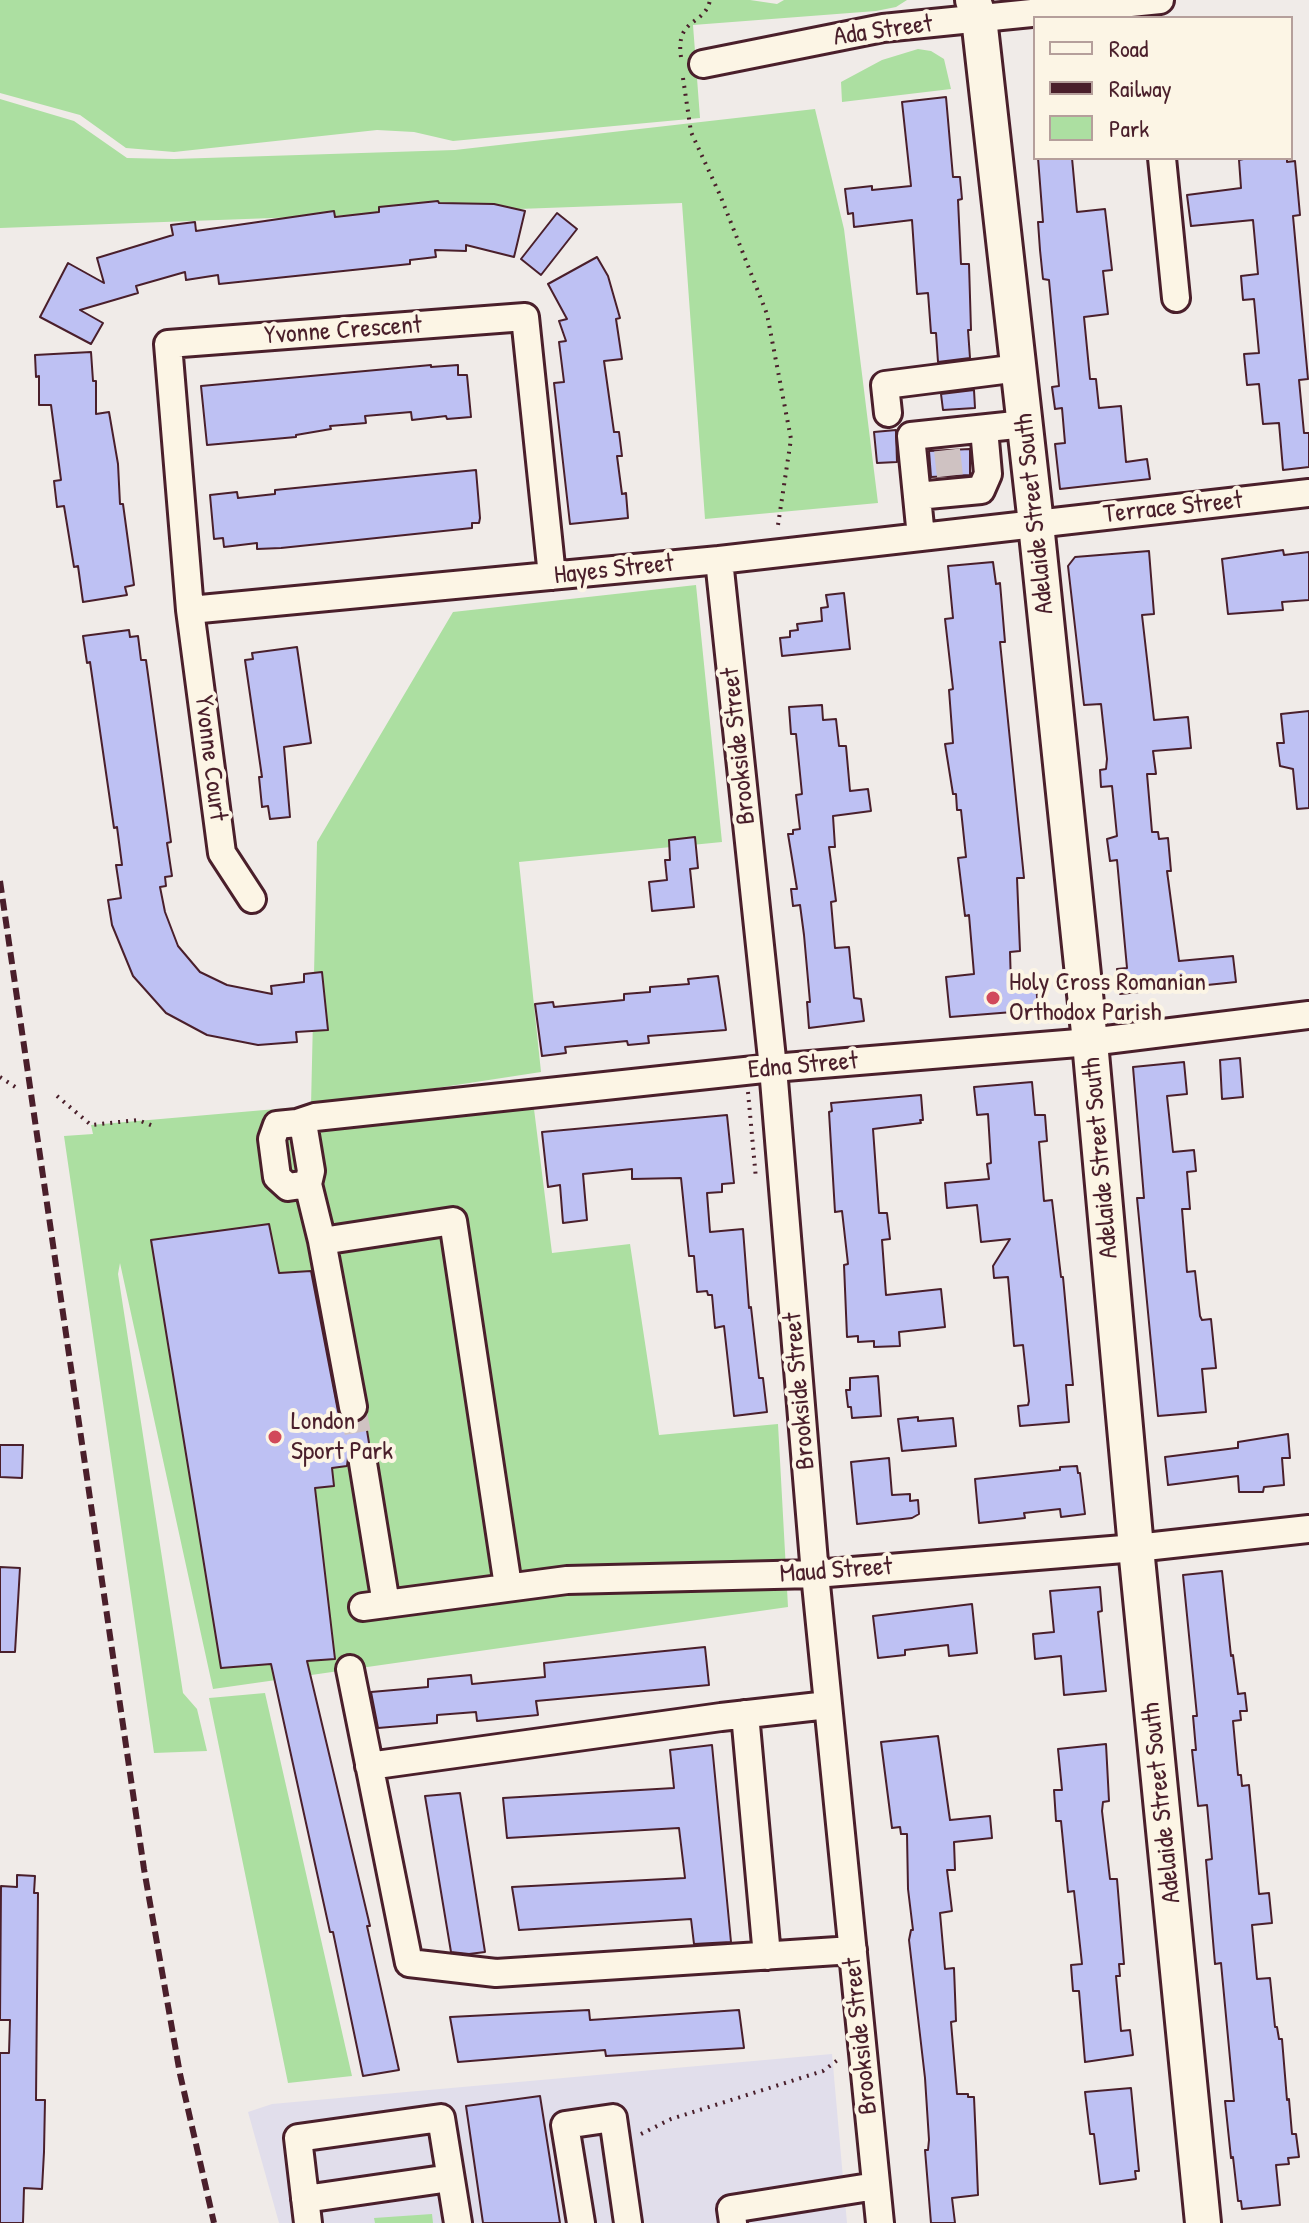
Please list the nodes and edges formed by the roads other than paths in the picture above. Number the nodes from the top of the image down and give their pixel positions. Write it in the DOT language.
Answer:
graph roads {
  1 [pos="1151,6"];
  2 [pos="976,9"];
  3 [pos="703,64"];
  4 [pos="1162,160"];
  5 [pos="1176,298"];
  6 [pos="1019,368"];
  7 [pos="888,413"];
  8 [pos="1025,424"];
  9 [pos="984,429"];
  10 [pos="1029,470"];
  11 [pos="988,474"];
  12 [pos="1309,493"];
  13 [pos="917,496"];
  14 [pos="1036,524"];
  15 [pos="921,537"];
  16 [pos="719,560"];
  17 [pos="552,576"];
  18 [pos="190,610"];
  19 [pos="252,899"];
  20 [pos="1309,1015"];
  21 [pos="1090,1042"];
  22 [pos="773,1068"];
  23 [pos="322,1241"];
  24 [pos="353,1407"];
  25 [pos="363,1463"];
  26 [pos="1309,1529"];
  27 [pos="1136,1548"];
  28 [pos="815,1574"];
  29 [pos="508,1586"];
  30 [pos="350,1669"];
  31 [pos="828,1705"];
  32 [pos="745,1714"];
  33 [pos="369,1766"];
  34 [pos="853,1950"];
  35 [pos="767,1956"];
  36 [pos="450,2178"];
  37 [pos="876,2186"];
  38 [pos="307,2211"];
  39 [pos="458,2223"];
  40 [pos="581,2223"];
  41 [pos="628,2223"];
  42 [pos="733,2223"];
  43 [pos="880,2223"];
  44 [pos="1203,2223"];
  1 -- 2 [label="street, Ada Street"];
  2 -- 3 [label="street, Ada Street"];
  2 -- 6 [label="main road, Adelaide Street South"];
  4 -- 5 [label="street"];
  6 -- 7 [label="street"];
  6 -- 8 [label="main road, Adelaide Street South"];
  8 -- 9 [label="street"];
  8 -- 10 [label="main road, Adelaide Street South"];
  9 -- 11 [label="street"];
  9 -- 13 [label="street"];
  10 -- 11 [label="street"];
  10 -- 14 [label="main road, Adelaide Street South"];
  11 -- 13 [label="street"];
  12 -- 14 [label="street, Terrace Street"];
  13 -- 15 [label="street"];
  14 -- 15 [label="street, Hayes Street"];
  14 -- 21 [label="main road, Adelaide Street South"];
  15 -- 16 [label="street, Hayes Street"];
  16 -- 17 [label="street, Hayes Street"];
  16 -- 22 [label="street, Brookside Street"];
  17 -- 18 [label="street, Hayes Street"];
  17 -- 18 [label="street, Yvonne Crescent"];
  18 -- 19 [label="street, Yvonne Court"];
  20 -- 21 [label="street, Edna Street"];
  21 -- 22 [label="street, Edna Street"];
  21 -- 27 [label="main road, Adelaide Street South"];
  22 -- 23 [label="street, Edna Street"];
  22 -- 28 [label="street, Brookside Street"];
  23 -- 24 [label="street"];
  23 -- 29 [label="street"];
  25 -- 29 [label="street, Maud Street"];
  26 -- 27 [label="street, Maud Street"];
  27 -- 28 [label="street, Maud Street"];
  27 -- 44 [label="main road, Adelaide Street South"];
  28 -- 29 [label="street, Maud Street"];
  28 -- 31 [label="street, Brookside Street"];
  30 -- 33 [label="street"];
  31 -- 32 [label="street"];
  31 -- 34 [label="street, Brookside Street"];
  32 -- 33 [label="street"];
  32 -- 35 [label="street"];
  33 -- 35 [label="street"];
  34 -- 35 [label="street"];
  34 -- 37 [label="street, Brookside Street"];
  36 -- 38 [label="street"];
  36 -- 38 [label="street"];
  36 -- 39 [label="street"];
  37 -- 42 [label="street"];
  37 -- 43 [label="street, Brookside Street"];
  40 -- 41 [label="street"];
}
